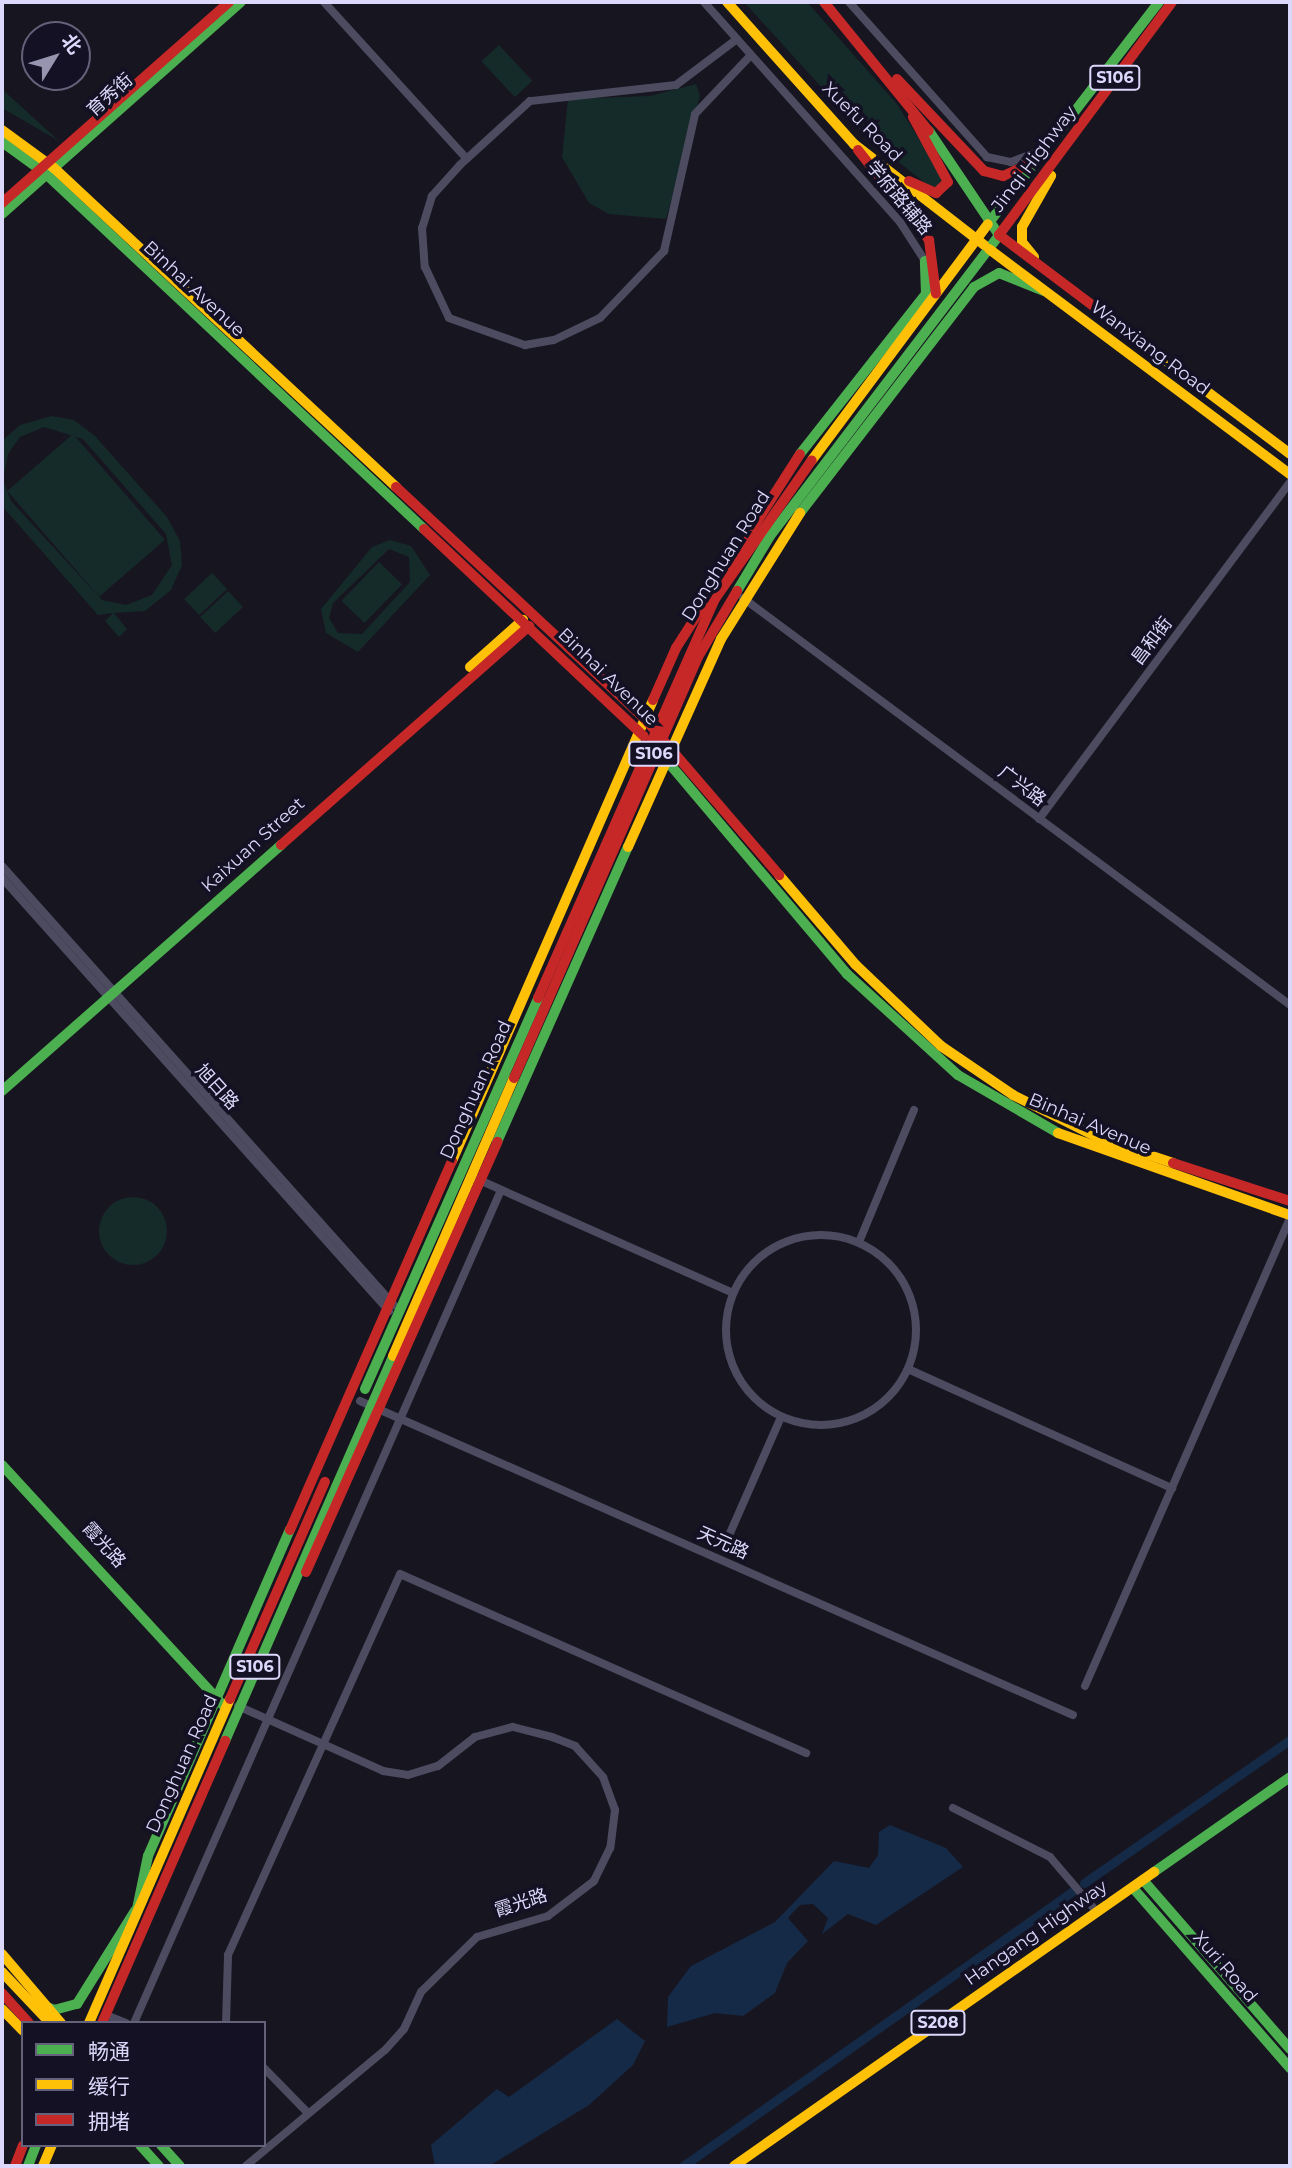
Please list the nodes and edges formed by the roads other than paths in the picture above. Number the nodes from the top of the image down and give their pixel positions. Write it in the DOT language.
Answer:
graph roads {
  1 [pos="229,2"];
  2 [pos="240,2"];
  3 [pos="324,2"];
  4 [pos="704,2"];
  5 [pos="727,2"];
  6 [pos="824,2"];
  7 [pos="849,2"];
  8 [pos="1159,2"];
  9 [pos="1172,2"];
  10 [pos="737,39"];
  11 [pos="751,55"];
  12 [pos="878,64"];
  13 [pos="902,92"];
  14 [pos="2,130"];
  15 [pos="2,142"];
  16 [pos="854,144"];
  17 [pos="1049,147"];
  18 [pos="1059,155"];
  19 [pos="467,159"];
  20 [pos="47,169"];
  21 [pos="2,203"];
  22 [pos="2,214"];
  23 [pos="988,224"];
  24 [pos="999,235"];
  25 [pos="976,239"];
  26 [pos="989,249"];
  27 [pos="925,261"];
  28 [pos="1056,280"];
  29 [pos="1044,291"];
  30 [pos="936,294"];
  31 [pos="1290,454"];
  32 [pos="1290,474"];
  33 [pos="1290,482"];
  34 [pos="739,596"];
  35 [pos="526,623"];
  36 [pos="645,719"];
  37 [pos="639,732"];
  38 [pos="661,736"];
  39 [pos="656,749"];
  40 [pos="1039,819"];
  41 [pos="2,866"];
  42 [pos="2,878"];
  43 [pos="108,993"];
  44 [pos="1290,1005"];
  45 [pos="2,1085"];
  46 [pos="2,1091"];
  47 [pos="914,1110"];
  48 [pos="464,1173"];
  49 [pos="501,1190"];
  50 [pos="1290,1201"];
  51 [pos="1290,1217"];
  52 [pos="859,1242"];
  53 [pos="733,1293"];
  54 [pos="403,1313"];
  55 [pos="908,1369"];
  56 [pos="369,1405"];
  57 [pos="781,1418"];
  58 [pos="401,1420"];
  59 [pos="2,1457"];
  60 [pos="2,1465"];
  61 [pos="1172,1488"];
  62 [pos="727,1540"];
  63 [pos="1085,1686"];
  64 [pos="216,1698"];
  65 [pos="234,1707"];
  66 [pos="1073,1714"];
  67 [pos="271,1721"];
  68 [pos="320,1745"];
  69 [pos="806,1754"];
  70 [pos="1290,1777"];
  71 [pos="1290,1785"];
  72 [pos="953,1808"];
  73 [pos="1145,1883"];
  74 [pos="1135,1890"];
  75 [pos="137,1909"];
  76 [pos="1097,1912"];
  77 [pos="2,1954"];
  78 [pos="2,1972"];
  79 [pos="2,1993"];
  80 [pos="26,1997"];
  81 [pos="2,2009"];
  82 [pos="54,2010"];
  83 [pos="104,2019"];
  84 [pos="27,2021"];
  85 [pos="48,2021"];
  86 [pos="60,2021"];
  87 [pos="90,2021"];
  88 [pos="135,2021"];
  89 [pos="226,2021"];
  90 [pos="21,2029"];
  91 [pos="1290,2049"];
  92 [pos="1290,2068"];
  93 [pos="266,2070"];
  94 [pos="307,2112"];
  95 [pos="22,2147"];
  96 [pos="35,2147"];
  97 [pos="50,2147"];
  98 [pos="56,2147"];
  99 [pos="142,2147"];
  100 [pos="163,2147"];
  101 [pos="44,2165"];
  102 [pos="15,2166"];
  103 [pos="28,2166"];
  104 [pos="159,2166"];
  105 [pos="180,2166"];
  106 [pos="246,2166"];
  107 [pos="734,2166"];
  108 [pos="745,2166"];
  1 -- 20 [label="main road, 育秀街"];
  2 -- 20 [label="main road, 育秀街"];
  3 -- 19 [label="street"];
  4 -- 10 [label="street, 学府路辅路"];
  5 -- 16 [label="main road, Xuefu Road"];
  6 -- 12 [label="main road"];
  7 -- 17 [label="street"];
  8 -- 17 [label="main road, Jinqi Highway / S106"];
  9 -- 18 [label="main road, Jinqi Highway / S106"];
  10 -- 11 [label="street, 学府路辅路"];
  10 -- 19 [label="street"];
  11 -- 19 [label="street"];
  11 -- 27 [label="street, 学府路辅路"];
  12 -- 13 [label="main road"];
  12 -- 17 [label="main road"];
  13 -- 16 [label="main road"];
  13 -- 23 [label="main road"];
  14 -- 20 [label="main road, Binhai Avenue"];
  15 -- 20 [label="main road, Binhai Avenue"];
  16 -- 25 [label="main road, Xuefu Road"];
  16 -- 30 [label="main road"];
  17 -- 23 [label="main road, Jinqi Highway / S106"];
  18 -- 24 [label="main road, Jinqi Highway / S106"];
  18 -- 28 [label="main road"];
  20 -- 21 [label="main road, 育秀街"];
  20 -- 22 [label="main road, 育秀街"];
  20 -- 35 [label="main road, Binhai Avenue"];
  20 -- 36 [label="main road, Binhai Avenue"];
  23 -- 24 [label="main road"];
  23 -- 25 [label="main road, Donghuan Road / S106"];
  24 -- 26 [label="main road, Donghuan Road / S106"];
  24 -- 28 [label="main road, Wanxiang Road"];
  25 -- 26 [label="main road, Xuefu Road"];
  25 -- 30 [label="main road, Donghuan Road / S106"];
  26 -- 29 [label="main road, Wanxiang Road"];
  26 -- 34 [label="main road, Donghuan Road / S106"];
  27 -- 36 [label="main road"];
  28 -- 31 [label="main road, Wanxiang Road"];
  29 -- 32 [label="main road, Wanxiang Road"];
  29 -- 34 [label="main road"];
  30 -- 38 [label="main road, Donghuan Road / S106"];
  33 -- 40 [label="street, 昌和街"];
  34 -- 38 [label="main road, Donghuan Road / S106"];
  34 -- 40 [label="street, 广兴路"];
  35 -- 37 [label="main road, Binhai Avenue"];
  35 -- 43 [label="main road, Kaixuan Street"];
  36 -- 37 [label="main road"];
  36 -- 38 [label="main road, Binhai Avenue"];
  37 -- 39 [label="main road, Binhai Avenue"];
  37 -- 48 [label="main road"];
  38 -- 39 [label="main road, Donghuan Road / S106"];
  38 -- 39 [label="main road"];
  38 -- 50 [label="main road, Binhai Avenue"];
  39 -- 48 [label="main road, Donghuan Road / S106"];
  39 -- 48 [label="main road"];
  39 -- 51 [label="main road, Binhai Avenue"];
  40 -- 44 [label="street, 广兴路"];
  41 -- 43 [label="street, 旭日路"];
  42 -- 43 [label="street, 旭日路"];
  43 -- 45 [label="main road, Kaixuan Street"];
  43 -- 46 [label="main road, Kaixuan Street"];
  43 -- 54 [label="street, 旭日路"];
  47 -- 52 [label="street"];
  48 -- 49 [label="street"];
  48 -- 54 [label="main road, Donghuan Road / S106"];
  48 -- 54 [label="main road"];
  49 -- 53 [label="street"];
  49 -- 58 [label="street"];
  51 -- 61 [label="street"];
  52 -- 53 [label="street"];
  52 -- 55 [label="street"];
  53 -- 57 [label="street"];
  54 -- 56 [label="main road, Donghuan Road / S106"];
  54 -- 56 [label="main road"];
  54 -- 64 [label="main road"];
  55 -- 57 [label="street"];
  55 -- 61 [label="street"];
  56 -- 58 [label="street, 天元路"];
  56 -- 65 [label="main road, Donghuan Road / S106"];
  56 -- 65 [label="main road"];
  57 -- 62 [label="street"];
  58 -- 66 [label="street, 天元路"];
  58 -- 67 [label="street"];
  59 -- 64 [label="main road, 霞光路"];
  60 -- 64 [label="main road, 霞光路"];
  61 -- 63 [label="street"];
  64 -- 65 [label="main road, 霞光路"];
  64 -- 75 [label="main road"];
  65 -- 67 [label="street, 霞光路"];
  65 -- 75 [label="main road, Donghuan Road / S106"];
  65 -- 83 [label="main road, Donghuan Road / S106"];
  67 -- 68 [label="street, 霞光路"];
  67 -- 88 [label="street"];
  68 -- 69 [label="street"];
  68 -- 89 [label="street"];
  68 -- 94 [label="street, 霞光路"];
  70 -- 73 [label="main road, Hangang Highway / S208"];
  71 -- 73 [label="main road, Hangang Highway"];
  72 -- 76 [label="street"];
  73 -- 74 [label="main road, Hangang Highway / S208"];
  73 -- 91 [label="main road, Xuri Road"];
  74 -- 76 [label="main road, Hangang Highway / S208"];
  74 -- 92 [label="main road, Xuri Road"];
  74 -- 108 [label="main road, Hangang Highway"];
  75 -- 82 [label="main road"];
  75 -- 87 [label="main road, Donghuan Road / S106"];
  76 -- 107 [label="main road, Hangang Highway / S208"];
  77 -- 82 [label="main road"];
  78 -- 80 [label="main road"];
  79 -- 84 [label="main road"];
  80 -- 82 [label="main road"];
  80 -- 85 [label="main road"];
  81 -- 90 [label="main road"];
  82 -- 86 [label="main road"];
  93 -- 94 [label="street"];
  94 -- 106 [label="street, 霞光路"];
  95 -- 102 [label="main road"];
  96 -- 103 [label="main road"];
  97 -- 101 [label="main road"];
  98 -- 101 [label="main road"];
  99 -- 104 [label="main road"];
  100 -- 105 [label="main road"];
}
